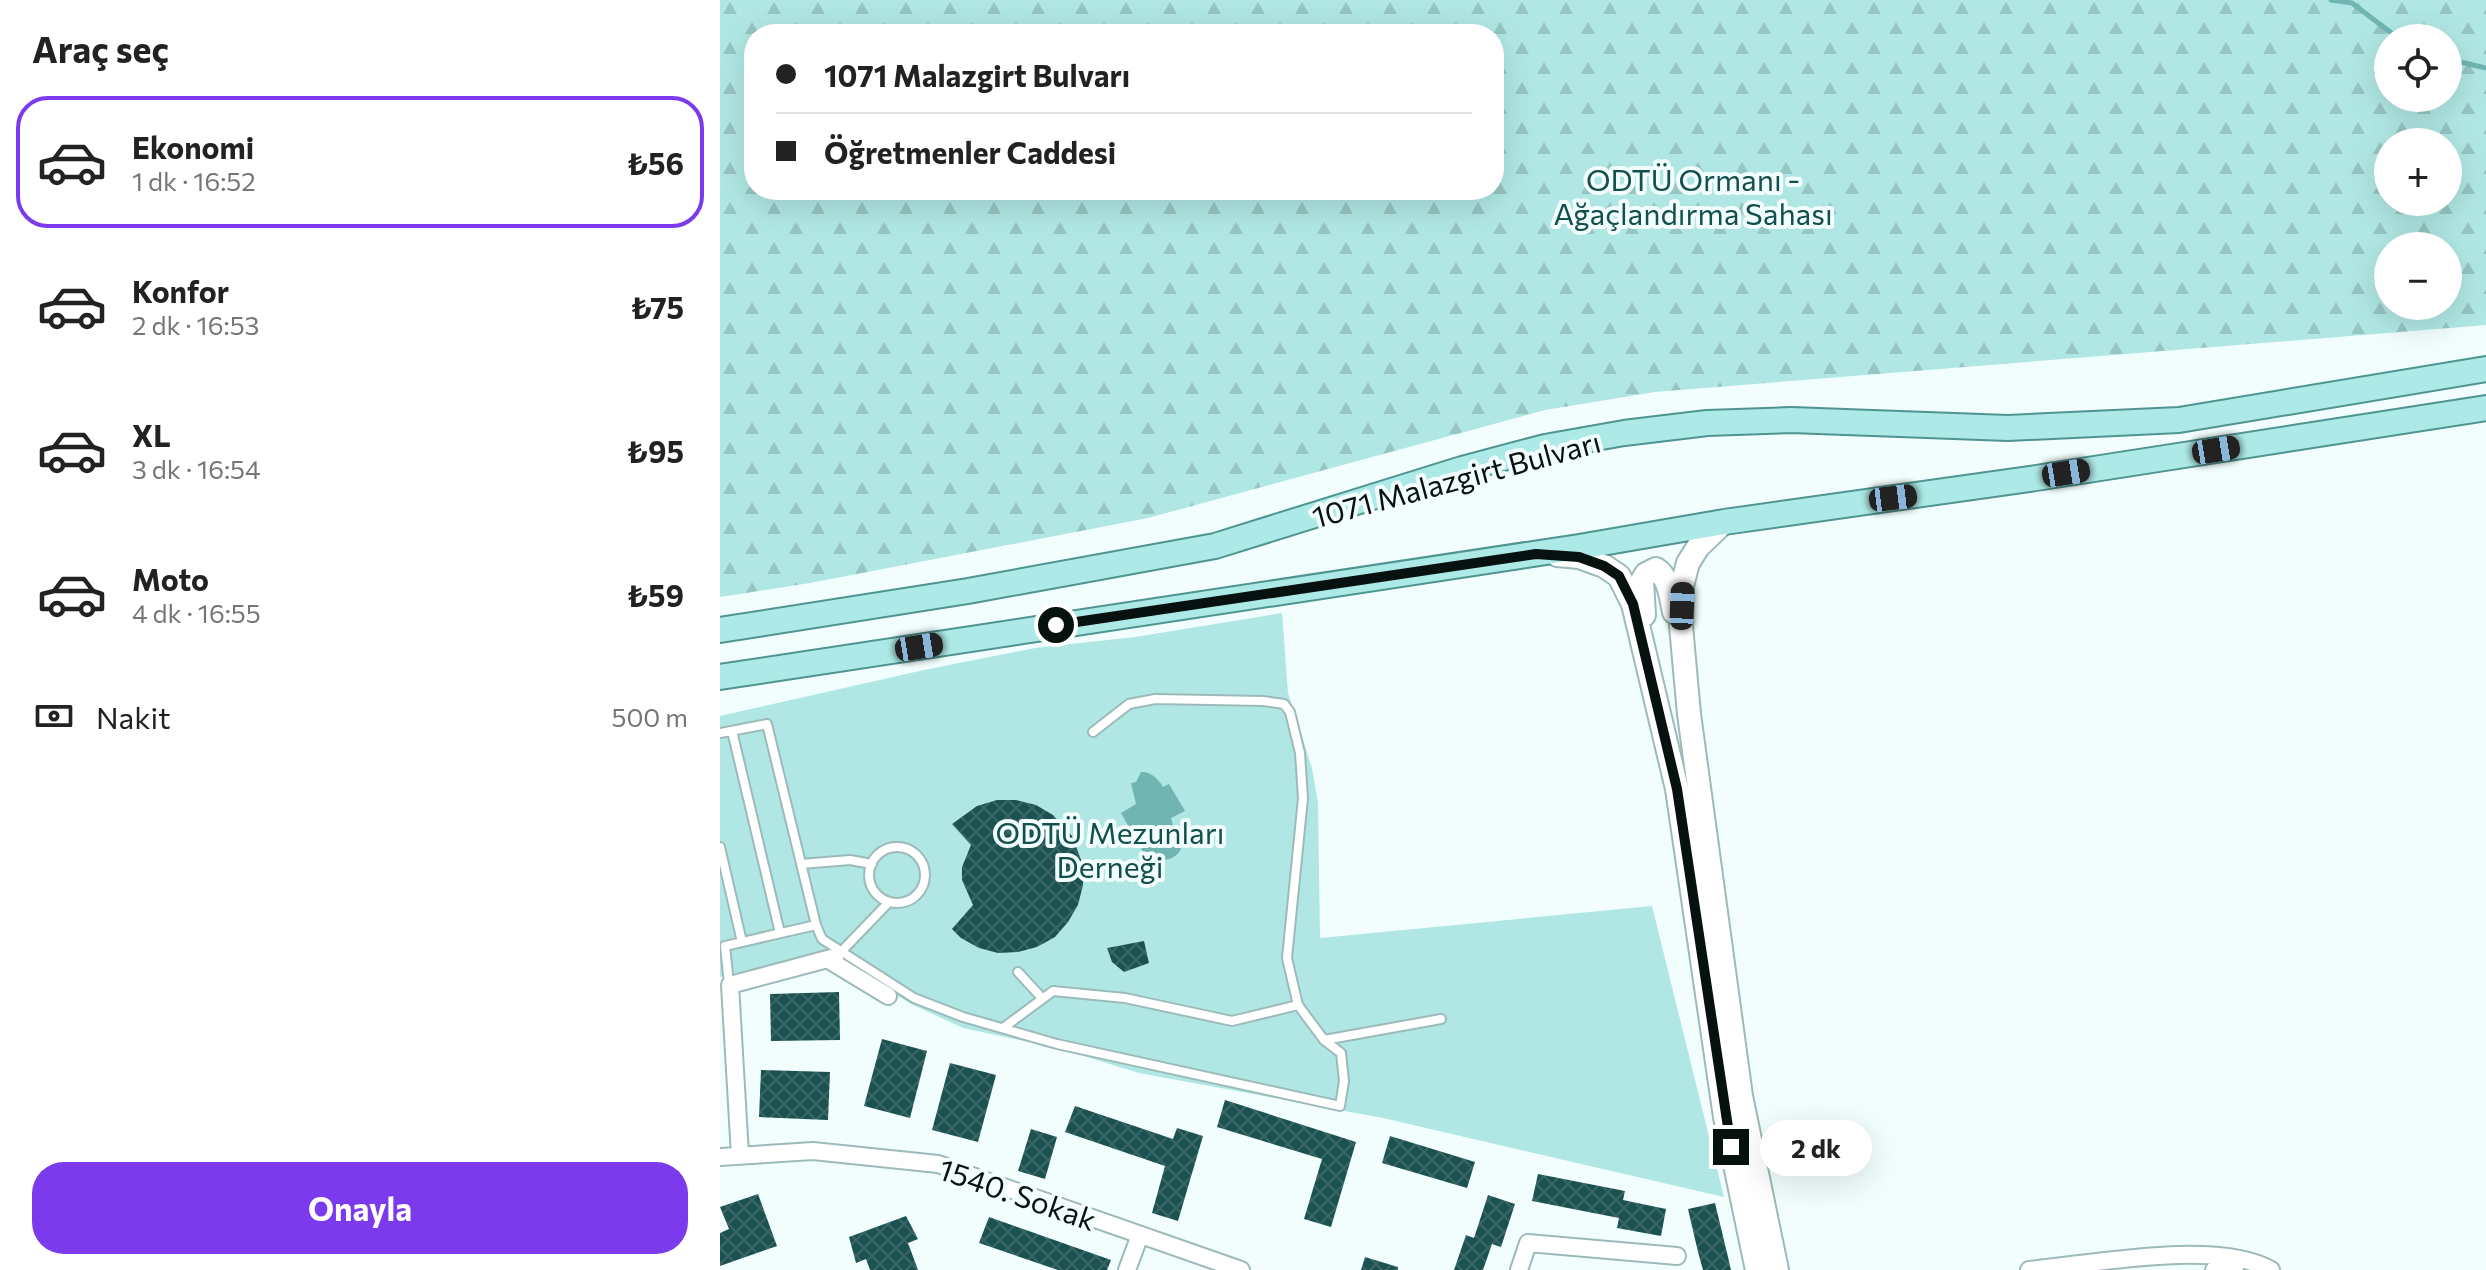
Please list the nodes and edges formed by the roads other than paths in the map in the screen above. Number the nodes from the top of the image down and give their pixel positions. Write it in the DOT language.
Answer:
graph roads {
  1 [pos="2486,369"];
  2 [pos="2486,408"];
  3 [pos="1724,522"];
  4 [pos="1536,554"];
  5 [pos="720,630"];
  6 [pos="1684,656"];
  7 [pos="1648,664"];
  8 [pos="720,677"];
  9 [pos="732,731"];
  10 [pos="1093,732"];
  11 [pos="720,733"];
  12 [pos="720,847"];
  13 [pos="801,864"];
  14 [pos="872,864"];
  15 [pos="889,902"];
  16 [pos="816,925"];
  17 [pos="780,933"];
  18 [pos="742,942"];
  19 [pos="722,947"];
  20 [pos="835,956"];
  21 [pos="1018,972"];
  22 [pos="730,985"];
  23 [pos="888,996"];
  24 [pos="1042,998"];
  25 [pos="1298,1005"];
  26 [pos="1441,1019"];
  27 [pos="1003,1028"];
  28 [pos="1324,1040"];
  29 [pos="740,1155"];
  30 [pos="720,1157"];
  31 [pos="1140,1235"];
  32 [pos="1677,1256"];
  33 [pos="1127,1270"];
  34 [pos="1241,1270"];
  35 [pos="1519,1270"];
  36 [pos="1757,1270"];
  37 [pos="1777,1270"];
  38 [pos="2029,1270"];
  39 [pos="2214,1270"];
  40 [pos="2235,1270"];
  41 [pos="2271,1270"];
  1 -- 5 [label="main road, 1071 Malazgirt Bulvarı"];
  2 -- 3 [label="main road"];
  3 -- 4 [label="main road"];
  3 -- 6 [label="main road"];
  4 -- 7 [label="main road"];
  4 -- 8 [label="main road"];
  6 -- 7 [label="main road"];
  6 -- 37 [label="main road"];
  7 -- 36 [label="main road"];
  9 -- 11 [label="lane"];
  9 -- 13 [label="lane"];
  9 -- 17 [label="lane"];
  10 -- 25 [label="lane"];
  12 -- 18 [label="lane"];
  13 -- 14 [label="lane"];
  13 -- 16 [label="lane"];
  14 -- 15 [label="lane"];
  14 -- 15 [label="lane"];
  15 -- 20 [label="lane"];
  16 -- 17 [label="lane"];
  16 -- 20 [label="lane"];
  17 -- 18 [label="lane"];
  18 -- 19 [label="lane"];
  19 -- 22 [label="lane"];
  20 -- 22 [label="street"];
  20 -- 23 [label="street"];
  20 -- 27 [label="lane"];
  21 -- 24 [label="lane"];
  22 -- 29 [label="street"];
  24 -- 25 [label="lane"];
  24 -- 27 [label="lane"];
  25 -- 28 [label="lane"];
  26 -- 28 [label="lane"];
  27 -- 28 [label="lane"];
  29 -- 30 [label="street, 1540. Sokak"];
  29 -- 31 [label="street, 1540. Sokak"];
  31 -- 33 [label="street"];
  31 -- 34 [label="street, 1540. Sokak"];
  32 -- 35 [label="street"];
  38 -- 41 [label="street"];
  39 -- 40 [label="street"];
}
